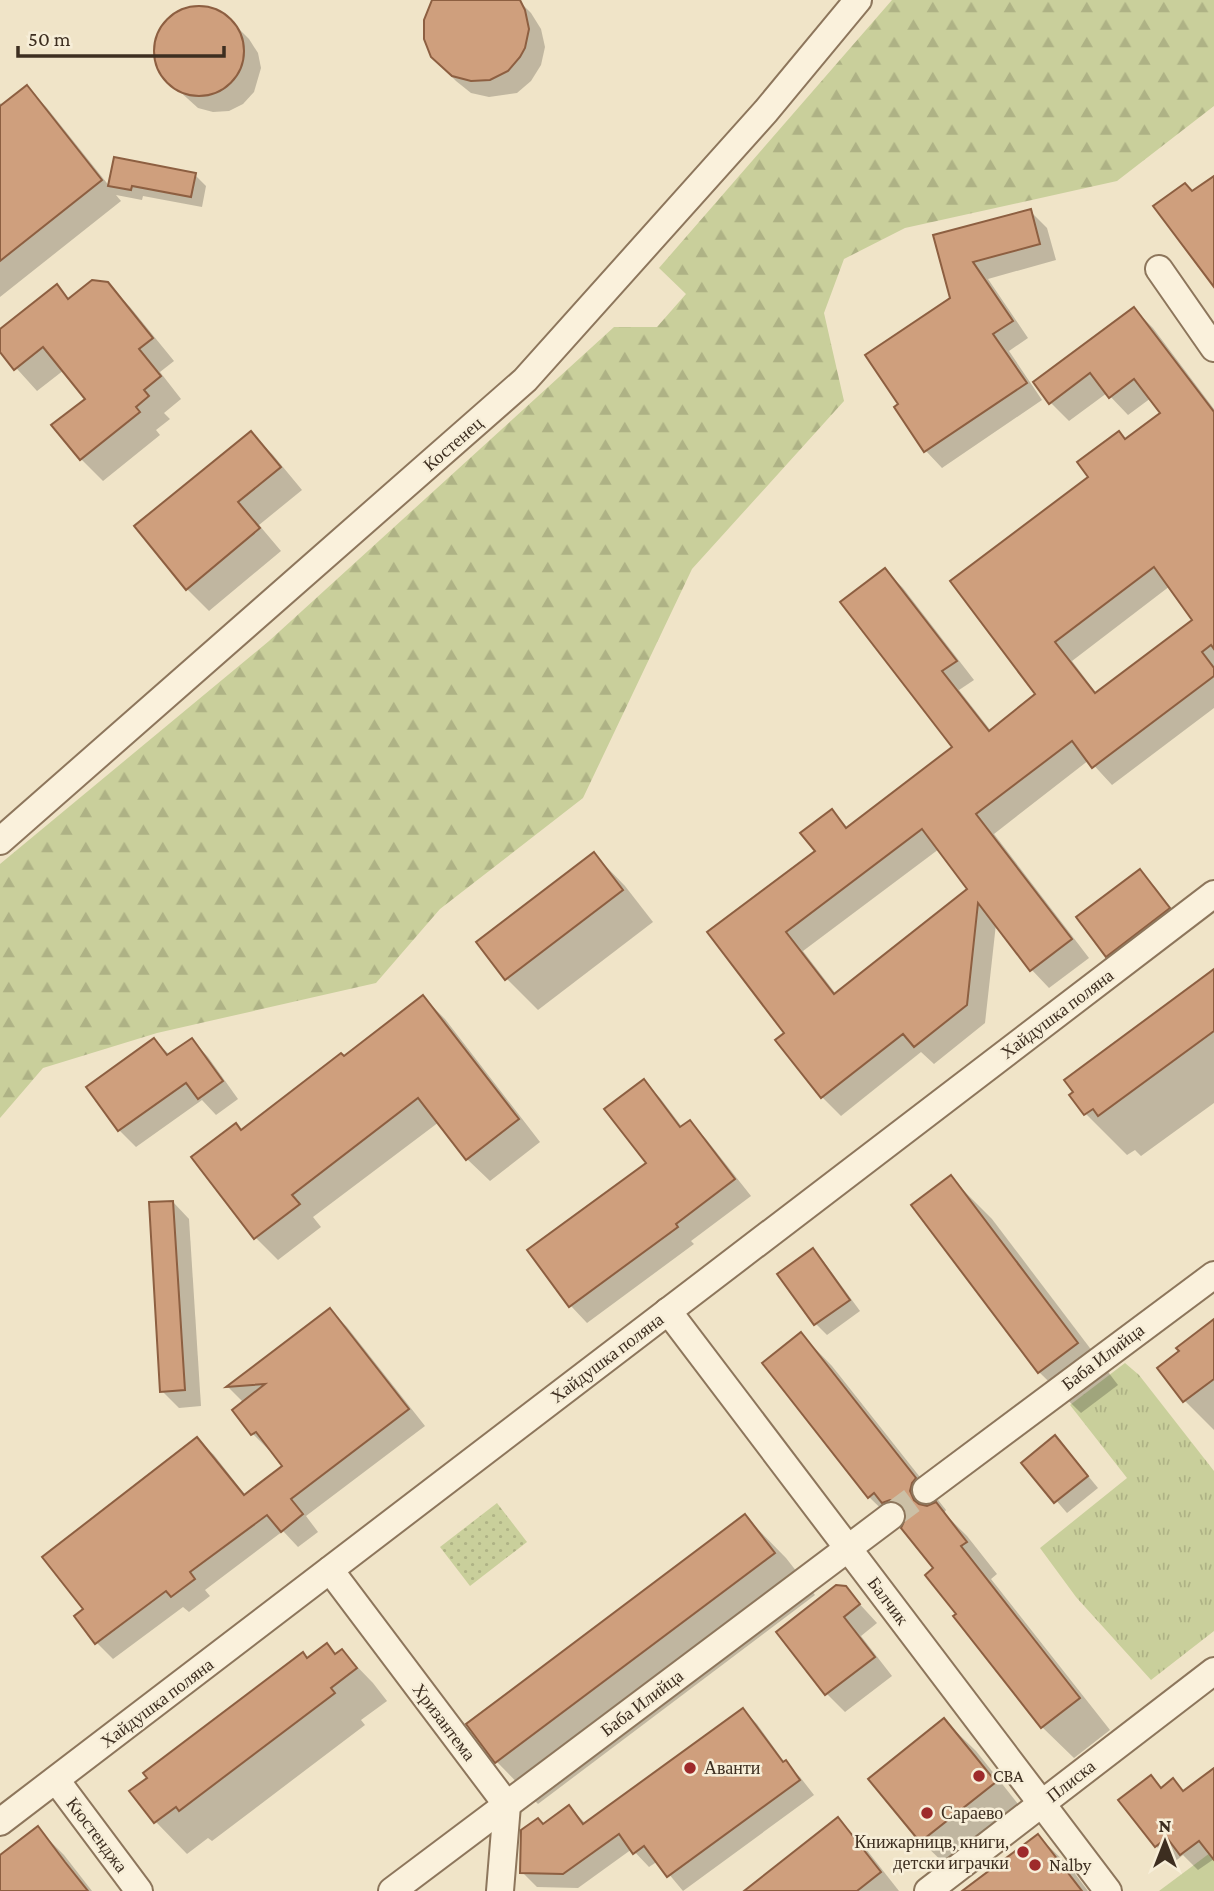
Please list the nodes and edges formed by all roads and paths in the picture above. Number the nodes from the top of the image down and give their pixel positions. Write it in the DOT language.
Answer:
graph roads {
  1 [pos="858,0"];
  2 [pos="1158,269"];
  3 [pos="1214,348"];
  4 [pos="0,841"];
  5 [pos="1214,894"];
  6 [pos="1214,1275"];
  7 [pos="668,1311"];
  8 [pos="926,1490"];
  9 [pos="891,1516"];
  10 [pos="848,1548"];
  11 [pos="330,1570"];
  12 [pos="1214,1671"];
  13 [pos="56,1780"];
  14 [pos="1040,1804"];
  15 [pos="507,1805"];
  16 [pos="0,1822"];
  17 [pos="139,1891"];
  18 [pos="393,1891"];
  19 [pos="500,1891"];
  20 [pos="928,1891"];
  21 [pos="1108,1891"];
  1 -- 4 [label="street, Костенец"];
  2 -- 3 [label="street"];
  5 -- 7 [label="street, Хайдушка поляна"];
  6 -- 8 [label="street, Баба Илийца"];
  7 -- 10 [label="street, Балчик"];
  7 -- 11 [label="street, Хайдушка поляна"];
  9 -- 10 [label="street, Баба Илийца"];
  10 -- 14 [label="street, Балчик"];
  10 -- 15 [label="street, Баба Илийца"];
  11 -- 13 [label="street, Хайдушка поляна"];
  11 -- 15 [label="street, Хризантема"];
  12 -- 14 [label="street, Плиска"];
  13 -- 16 [label="street, Хайдушка поляна"];
  13 -- 17 [label="street, Кюстенджа"];
  14 -- 20 [label="street, Плиска"];
  14 -- 21 [label="street, Балчик"];
  15 -- 18 [label="street, Баба Илийца"];
  15 -- 19 [label="street"];
}
